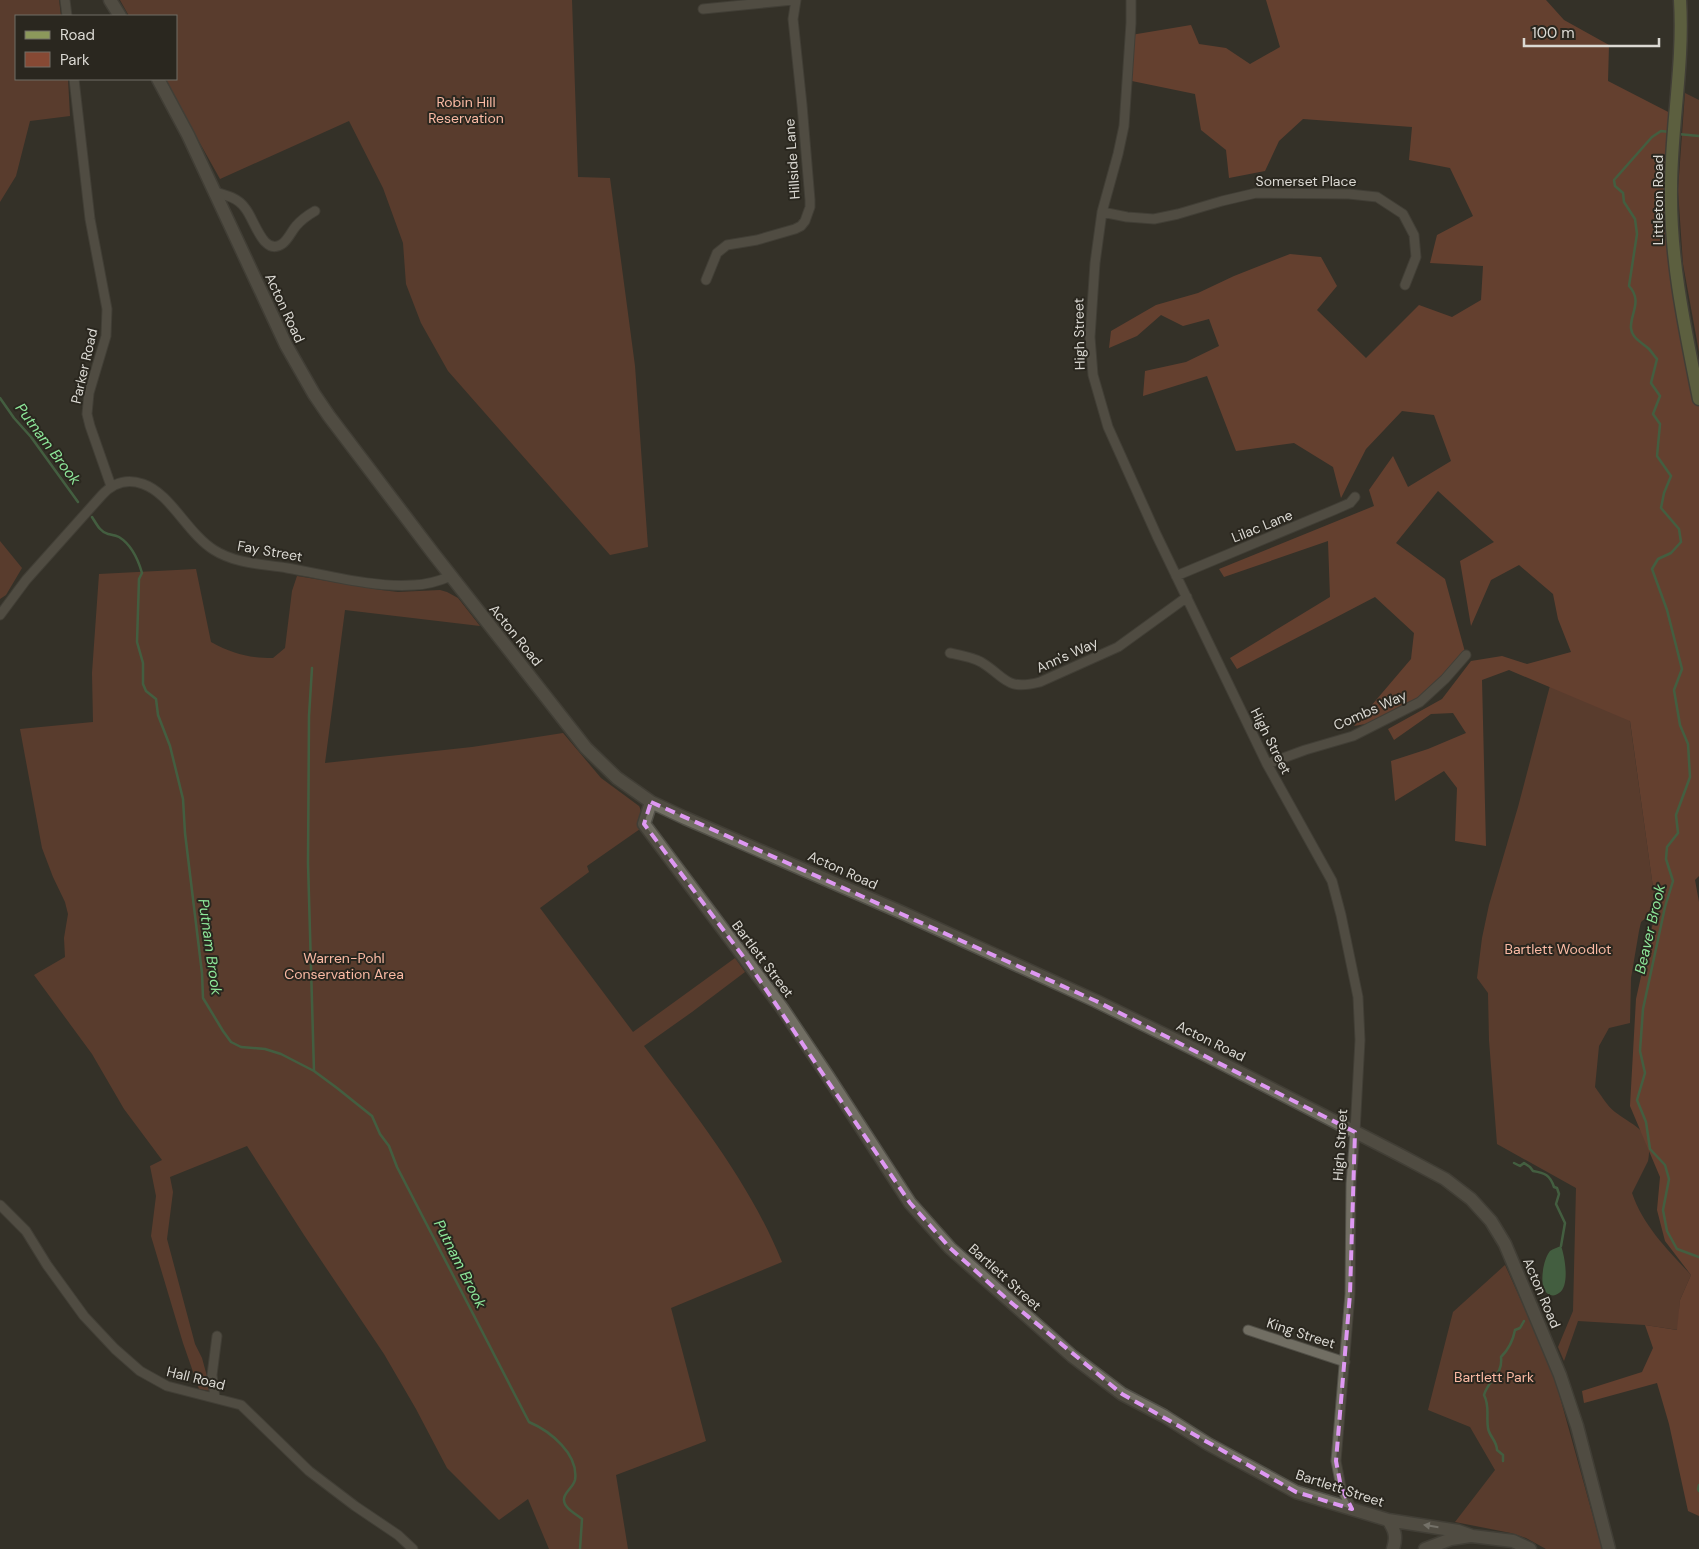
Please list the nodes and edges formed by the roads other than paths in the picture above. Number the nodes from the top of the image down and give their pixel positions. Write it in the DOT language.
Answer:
graph roads {
  1 [pos="65,0"];
  2 [pos="110,0"];
  3 [pos="794,0"];
  4 [pos="1131,0"];
  5 [pos="1680,0"];
  6 [pos="703,9"];
  7 [pos="67,15"];
  8 [pos="119,15"];
  9 [pos="74,80"];
  10 [pos="159,80"];
  11 [pos="215,192"];
  12 [pos="315,211"];
  13 [pos="1102,212"];
  14 [pos="706,280"];
  15 [pos="1405,285"];
  16 [pos="1699,399"];
  17 [pos="112,486"];
  18 [pos="1355,497"];
  19 [pos="451,576"];
  20 [pos="1176,576"];
  21 [pos="1187,597"];
  22 [pos="0,615"];
  23 [pos="950,653"];
  24 [pos="1466,655"];
  25 [pos="1267,764"];
  26 [pos="651,802"];
  27 [pos="1355,1132"];
  28 [pos="0,1205"];
  29 [pos="1248,1330"];
  30 [pos="217,1336"];
  31 [pos="1345,1362"];
  32 [pos="216,1398"];
  33 [pos="1352,1509"];
  34 [pos="1388,1520"];
  35 [pos="1472,1536"];
  36 [pos="1609,1548"];
  37 [pos="413,1549"];
  38 [pos="1393,1549"];
  39 [pos="1425,1549"];
  40 [pos="1530,1549"];
  1 -- 7 [label="street"];
  2 -- 8 [label="main road"];
  3 -- 6 [label="street"];
  3 -- 14 [label="street, Hillside Lane"];
  4 -- 13 [label="street, High Street"];
  5 -- 16 [label="main road, Littleton Road"];
  9 -- 17 [label="street, Parker Road"];
  10 -- 11 [label="main road, Acton Road"];
  11 -- 12 [label="street"];
  11 -- 19 [label="main road, Acton Road"];
  13 -- 15 [label="street, Somerset Place"];
  13 -- 20 [label="street, High Street"];
  17 -- 19 [label="street, Fay Street"];
  17 -- 22 [label="street"];
  18 -- 20 [label="street, Lilac Lane"];
  19 -- 26 [label="main road, Acton Road"];
  20 -- 21 [label="street, High Street"];
  21 -- 23 [label="street, Ann's Way"];
  21 -- 25 [label="street, High Street"];
  24 -- 25 [label="street, Combs Way"];
  25 -- 27 [label="street, High Street"];
  26 -- 27 [label="main road, Acton Road"];
  26 -- 33 [label="main road, Bartlett Street"];
  27 -- 31 [label="street, High Street"];
  27 -- 36 [label="main road, Acton Road"];
  28 -- 32 [label="street, Hall Road"];
  29 -- 31 [label="street, King Street"];
  30 -- 32 [label="street"];
  31 -- 33 [label="street, High Street"];
  32 -- 37 [label="street, Hall Road"];
  33 -- 34 [label="main road, Bartlett Street"];
  35 -- 34 [label="main road, Bartlett Street, one-way"];
  34 -- 38 [label="main road"];
  35 -- 39 [label="main road"];
  35 -- 40 [label="main road, Bartlett Street"];
}
